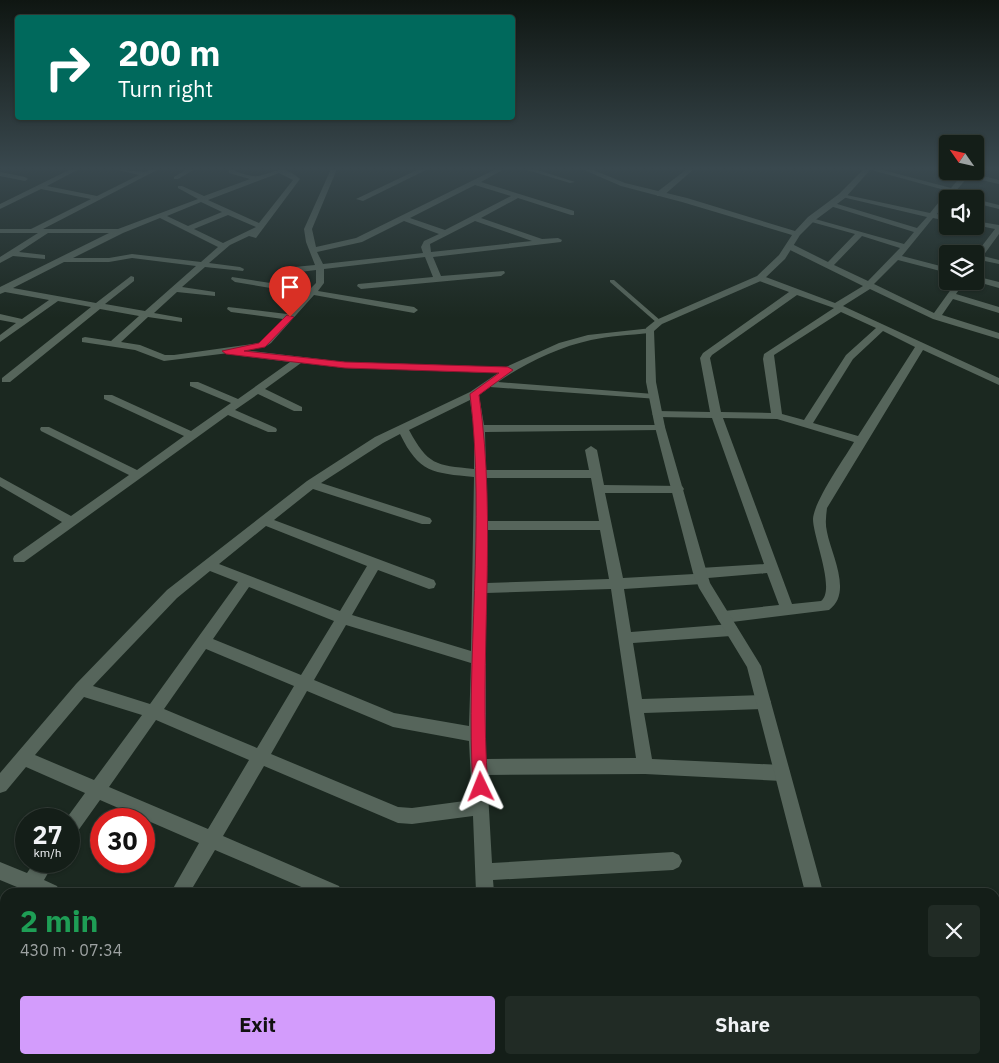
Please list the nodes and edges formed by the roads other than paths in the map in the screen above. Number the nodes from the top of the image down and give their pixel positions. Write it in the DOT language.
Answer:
graph roads {
  1 [pos="57,219"];
  2 [pos="151,219"];
  3 [pos="167,219"];
  4 [pos="212,219"];
  5 [pos="241,219"];
  6 [pos="267,219"];
  7 [pos="313,219"];
  8 [pos="403,219"];
  9 [pos="406,219"];
  10 [pos="473,219"];
  11 [pos="476,219"];
  12 [pos="745,219"];
  13 [pos="878,219"];
  14 [pos="928,219"];
  15 [pos="811,220"];
  16 [pos="984,225"];
  17 [pos="187,228"];
  18 [pos="999,228"];
  19 [pos="259,229"];
  20 [pos="34,230"];
  21 [pos="48,230"];
  22 [pos="919,230"];
  23 [pos="0,231"];
  24 [pos="120,231"];
  25 [pos="445,233"];
  26 [pos="797,234"];
  27 [pos="860,234"];
  28 [pos="558,240"];
  29 [pos="995,241"];
  30 [pos="543,242"];
  31 [pos="248,244"];
  32 [pos="223,246"];
  33 [pos="789,246"];
  34 [pos="906,247"];
  35 [pos="314,250"];
  36 [pos="984,252"];
  37 [pos="12,254"];
  38 [pos="428,254"];
  39 [pos="42,257"];
  40 [pos="896,257"];
  41 [pos="62,260"];
  42 [pos="984,260"];
  43 [pos="0,261"];
  44 [pos="999,262"];
  45 [pos="202,265"];
  46 [pos="320,266"];
  47 [pos="828,266"];
  48 [pos="240,269"];
  49 [pos="939,269"];
  50 [pos="284,270"];
  51 [pos="501,272"];
  52 [pos="438,278"];
  53 [pos="760,278"];
  54 [pos="131,279"];
  55 [pos="235,279"];
  56 [pos="612,281"];
  57 [pos="984,281"];
  58 [pos="999,285"];
  59 [pos="361,286"];
  60 [pos="867,286"];
  61 [pos="175,289"];
  62 [pos="2,290"];
  63 [pos="955,290"];
  64 [pos="796,291"];
  65 [pos="313,293"];
  66 [pos="212,294"];
  67 [pos="951,295"];
  68 [pos="57,298"];
  69 [pos="98,305"];
  70 [pos="839,307"];
  71 [pos="231,309"];
  72 [pos="414,310"];
  73 [pos="999,310"];
  74 [pos="147,314"];
  75 [pos="0,317"];
  76 [pos="290,317"];
  77 [pos="936,317"];
  78 [pos="179,320"];
  79 [pos="24,322"];
  80 [pos="654,326"];
  81 [pos="882,327"];
  82 [pos="999,336"];
  83 [pos="0,339"];
  84 [pos="85,340"];
  85 [pos="113,344"];
  86 [pos="921,345"];
  87 [pos="226,351"];
  88 [pos="299,360"];
  89 [pos="508,370"];
  90 [pos="6,380"];
  91 [pos="999,382"];
  92 [pos="194,384"];
  93 [pos="490,384"];
  94 [pos="258,390"];
  95 [pos="474,394"];
  96 [pos="108,397"];
  97 [pos="654,397"];
  98 [pos="239,403"];
  99 [pos="298,409"];
  100 [pos="227,411"];
  101 [pos="716,414"];
  102 [pos="777,416"];
  103 [pos="659,421"];
  104 [pos="808,423"];
  105 [pos="402,428"];
  106 [pos="45,429"];
  107 [pos="479,429"];
  108 [pos="272,430"];
  109 [pos="192,436"];
  110 [pos="861,440"];
  111 [pos="591,450"];
  112 [pos="480,473"];
  113 [pos="595,474"];
  114 [pos="138,475"];
  115 [pos="0,481"];
  116 [pos="311,484"];
  117 [pos="599,489"];
  118 [pos="678,489"];
  119 [pos="264,520"];
  120 [pos="426,521"];
  121 [pos="71,522"];
  122 [pos="605,525"];
  123 [pos="481,526"];
  124 [pos="18,559"];
  125 [pos="375,564"];
  126 [pos="208,565"];
  127 [pos="772,568"];
  128 [pos="701,576"];
  129 [pos="247,580"];
  130 [pos="429,584"];
  131 [pos="617,584"];
  132 [pos="479,588"];
  133 [pos="787,610"];
  134 [pos="724,617"];
  135 [pos="342,618"];
  136 [pos="731,630"];
  137 [pos="625,638"];
  138 [pos="202,641"];
  139 [pos="479,659"];
  140 [pos="305,684"];
  141 [pos="81,689"];
  142 [pos="763,702"];
  143 [pos="636,706"];
  144 [pos="151,711"];
  145 [pos="477,735"];
  146 [pos="260,757"];
  147 [pos="22,758"];
  148 [pos="645,766"];
  149 [pos="480,767"];
  150 [pos="782,773"];
  151 [pos="0,785"];
  152 [pos="96,790"];
  153 [pos="481,807"];
  154 [pos="80,813"];
  155 [pos="211,840"];
  156 [pos="673,861"];
  157 [pos="0,870"];
  158 [pos="485,872"];
  159 [pos="38,873"];
  160 [pos="30,884"];
  161 [pos="40,888"];
  162 [pos="182,888"];
  163 [pos="324,888"];
  164 [pos="485,888"];
  165 [pos="813,888"];
  1 -- 20 [label="street"];
  2 -- 24 [label="street"];
  3 -- 17 [label="street"];
  4 -- 17 [label="street"];
  5 -- 19 [label="street"];
  6 -- 19 [label="street"];
  7 -- 35 [label="street"];
  8 -- 35 [label="street"];
  9 -- 25 [label="street"];
  10 -- 25 [label="street"];
  11 -- 30 [label="street"];
  12 -- 26 [label="street"];
  13 -- 22 [label="street"];
  14 -- 22 [label="street"];
  15 -- 26 [label="street"];
  15 -- 27 [label="street"];
  16 -- 18 [label="street"];
  17 -- 32 [label="street"];
  18 -- 29 [label="street"];
  19 -- 31 [label="street"];
  19 -- 32 [label="street"];
  20 -- 21 [label="street"];
  20 -- 23 [label="street"];
  21 -- 24 [label="street"];
  21 -- 37 [label="street"];
  22 -- 34 [label="street"];
  24 -- 41 [label="street"];
  25 -- 38 [label="street"];
  26 -- 33 [label="street"];
  27 -- 34 [label="street"];
  27 -- 47 [label="street"];
  28 -- 30 [label="street"];
  29 -- 36 [label="street"];
  30 -- 38 [label="street"];
  32 -- 45 [label="street"];
  33 -- 47 [label="street"];
  33 -- 53 [label="street"];
  34 -- 40 [label="street"];
  35 -- 46 [label="street"];
  37 -- 39 [label="street"];
  37 -- 43 [label="street"];
  38 -- 46 [label="street"];
  38 -- 52 [label="street"];
  40 -- 49 [label="street"];
  40 -- 60 [label="street"];
  41 -- 45 [label="street"];
  41 -- 62 [label="street"];
  42 -- 44 [label="street"];
  45 -- 48 [label="street"];
  45 -- 61 [label="street"];
  46 -- 50 [label="street"];
  46 -- 65 [label="street"];
  47 -- 60 [label="street"];
  51 -- 52 [label="street"];
  52 -- 59 [label="street"];
  53 -- 64 [label="street"];
  53 -- 80 [label="street"];
  54 -- 69 [label="street"];
  55 -- 65 [label="street"];
  56 -- 80 [label="lane"];
  57 -- 58 [label="street"];
  60 -- 70 [label="street"];
  60 -- 77 [label="street"];
  61 -- 66 [label="street"];
  61 -- 74 [label="street"];
  62 -- 68 [label="street"];
  63 -- 67 [label="street"];
  64 -- 70 [label="street"];
  64 -- 101 [label="street"];
  65 -- 72 [label="street"];
  65 -- 76 [label="street"];
  67 -- 73 [label="street"];
  67 -- 77 [label="street"];
  68 -- 69 [label="street"];
  68 -- 79 [label="street"];
  69 -- 74 [label="street"];
  69 -- 90 [label="street"];
  70 -- 81 [label="street"];
  70 -- 102 [label="street"];
  71 -- 76 [label="street"];
  74 -- 78 [label="street"];
  74 -- 85 [label="street"];
  75 -- 79 [label="street"];
  76 -- 87 [label="street"];
  77 -- 82 [label="street"];
  79 -- 83 [label="street"];
  80 -- 89 [label="street"];
  80 -- 97 [label="street"];
  81 -- 86 [label="street"];
  81 -- 104 [label="street"];
  84 -- 85 [label="street"];
  85 -- 87 [label="street"];
  86 -- 91 [label="street"];
  86 -- 110 [label="street"];
  87 -- 88 [label="street"];
  88 -- 89 [label="street"];
  88 -- 94 [label="street"];
  89 -- 93 [label="street"];
  92 -- 98 [label="street"];
  93 -- 95 [label="street"];
  93 -- 97 [label="street"];
  94 -- 98 [label="street"];
  94 -- 99 [label="street"];
  95 -- 105 [label="street"];
  95 -- 107 [label="street"];
  96 -- 109 [label="street"];
  97 -- 103 [label="street"];
  98 -- 100 [label="street"];
  100 -- 108 [label="street"];
  100 -- 109 [label="street"];
  101 -- 102 [label="street"];
  101 -- 103 [label="street"];
  101 -- 127 [label="street"];
  102 -- 104 [label="street"];
  103 -- 107 [label="street"];
  103 -- 118 [label="street"];
  104 -- 110 [label="street"];
  105 -- 112 [label="street"];
  105 -- 116 [label="street"];
  106 -- 114 [label="street"];
  107 -- 112 [label="street"];
  109 -- 114 [label="street"];
  110 -- 133 [label="street"];
  111 -- 113 [label="street"];
  112 -- 113 [label="street"];
  112 -- 123 [label="street"];
  113 -- 117 [label="street"];
  114 -- 121 [label="street"];
  115 -- 121 [label="street"];
  116 -- 119 [label="street"];
  116 -- 120 [label="street"];
  117 -- 118 [label="street"];
  117 -- 122 [label="street"];
  118 -- 128 [label="street"];
  119 -- 125 [label="street"];
  119 -- 126 [label="street"];
  121 -- 124 [label="street"];
  122 -- 123 [label="street"];
  122 -- 131 [label="street"];
  123 -- 132 [label="street"];
  125 -- 130 [label="street"];
  125 -- 135 [label="street"];
  126 -- 129 [label="street"];
  126 -- 141 [label="street"];
  127 -- 128 [label="street"];
  127 -- 133 [label="street"];
  128 -- 131 [label="street"];
  128 -- 134 [label="street"];
  129 -- 135 [label="street"];
  129 -- 138 [label="street"];
  131 -- 132 [label="street"];
  131 -- 137 [label="street"];
  132 -- 139 [label="street"];
  133 -- 134 [label="street"];
  134 -- 136 [label="street"];
  135 -- 139 [label="street"];
  135 -- 140 [label="street"];
  136 -- 137 [label="street"];
  136 -- 142 [label="street"];
  137 -- 143 [label="street"];
  138 -- 140 [label="street"];
  138 -- 144 [label="street"];
  139 -- 145 [label="street"];
  140 -- 145 [label="street"];
  140 -- 146 [label="street"];
  141 -- 144 [label="street"];
  141 -- 147 [label="street"];
  142 -- 143 [label="street"];
  142 -- 150 [label="street"];
  143 -- 148 [label="street"];
  144 -- 146 [label="street"];
  144 -- 152 [label="street"];
  145 -- 149 [label="street"];
  146 -- 153 [label="street"];
  146 -- 155 [label="street"];
  147 -- 151 [label="street"];
  147 -- 152 [label="street"];
  148 -- 149 [label="street"];
  148 -- 150 [label="street"];
  149 -- 153 [label="street"];
  150 -- 165 [label="street"];
  152 -- 154 [label="street"];
  152 -- 155 [label="street"];
  153 -- 158 [label="street"];
  155 -- 162 [label="street"];
  155 -- 163 [label="street"];
  156 -- 158 [label="street"];
  157 -- 160 [label="street"];
  158 -- 164 [label="street"];
  159 -- 160 [label="street"];
  160 -- 161 [label="street"];
}
